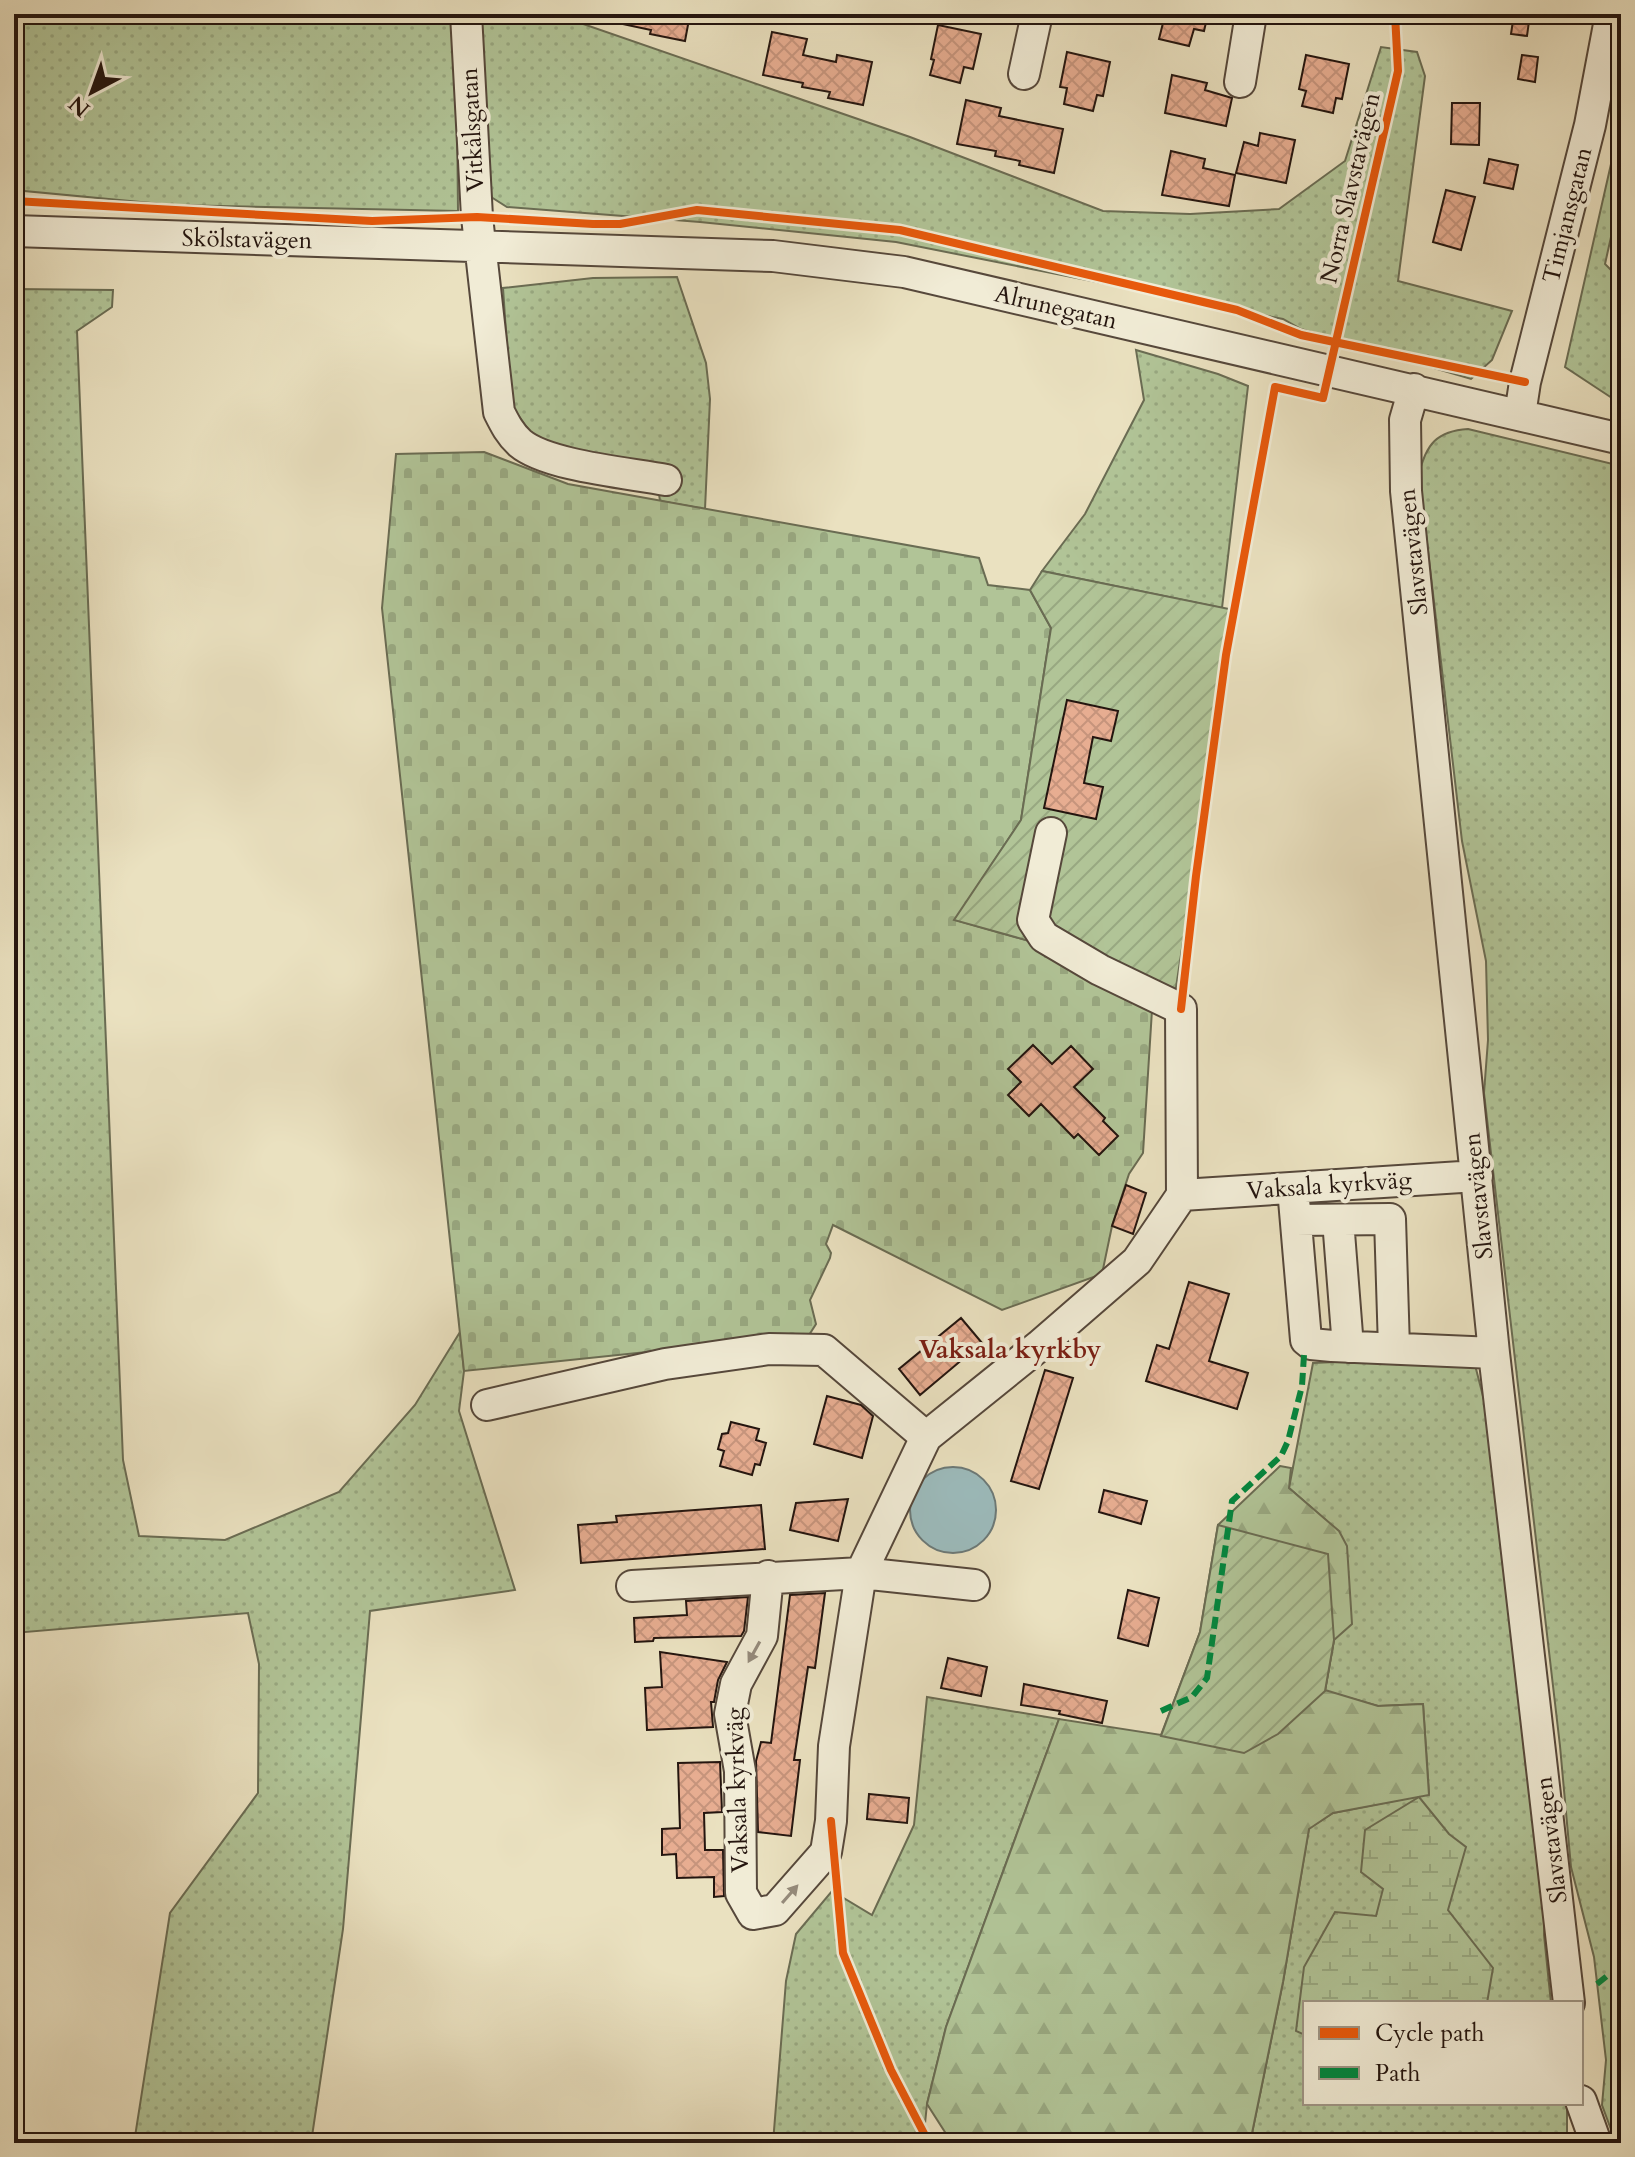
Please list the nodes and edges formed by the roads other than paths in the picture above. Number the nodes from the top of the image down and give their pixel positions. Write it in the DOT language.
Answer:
graph roads {
  1 [pos="466,14"];
  2 [pos="1037,14"];
  3 [pos="1251,14"];
  4 [pos="1611,14"];
  5 [pos="1024,74"];
  6 [pos="1240,82"];
  7 [pos="14,231"];
  8 [pos="480,245"];
  9 [pos="1414,389"];
  10 [pos="1520,415"];
  11 [pos="1621,439"];
  12 [pos="666,480"];
  13 [pos="1051,833"];
  14 [pos="1477,1176"];
  15 [pos="1293,1188"];
  16 [pos="1182,1195"];
  17 [pos="1296,1220"];
  18 [pos="1338,1220"];
  19 [pos="1348,1347"];
  20 [pos="1394,1348"];
  21 [pos="1494,1353"];
  22 [pos="487,1405"];
  23 [pos="926,1437"];
  24 [pos="861,1573"];
  25 [pos="768,1576"];
  26 [pos="974,1585"];
  27 [pos="632,1586"];
  28 [pos="1569,2001"];
  29 [pos="1581,2105"];
  30 [pos="1582,2105"];
  31 [pos="1579,2143"];
  32 [pos="1596,2143"];
  1 -- 8 [label="street, Vitkålsgatan"];
  2 -- 5 [label="street"];
  3 -- 6 [label="street"];
  4 -- 10 [label="street, Timjansgatan"];
  7 -- 8 [label="street, Skölstavägen"];
  8 -- 9 [label="street, Alrunegatan"];
  8 -- 12 [label="street, Vitkålsgatan"];
  9 -- 10 [label="street, Alrunegatan"];
  9 -- 14 [label="street, Slavstavägen"];
  10 -- 11 [label="street, Alrunegatan"];
  13 -- 16 [label="street"];
  14 -- 15 [label="street, Vaksala kyrkväg"];
  14 -- 21 [label="street, Slavstavägen"];
  15 -- 16 [label="street, Vaksala kyrkväg"];
  15 -- 17 [label="street"];
  16 -- 23 [label="street, Vaksala kyrkväg"];
  17 -- 18 [label="street"];
  17 -- 19 [label="street"];
  18 -- 19 [label="street"];
  18 -- 20 [label="street"];
  19 -- 20 [label="street"];
  20 -- 21 [label="street"];
  21 -- 28 [label="street, Slavstavägen"];
  22 -- 23 [label="street"];
  23 -- 24 [label="street, Vaksala kyrkväg"];
  24 -- 25 [label="street"];
  25 -- 24 [label="street, Vaksala kyrkväg, one-way"];
  24 -- 26 [label="street"];
  25 -- 27 [label="street"];
  29 -- 31 [label="street"];
  30 -- 32 [label="street"];
}
